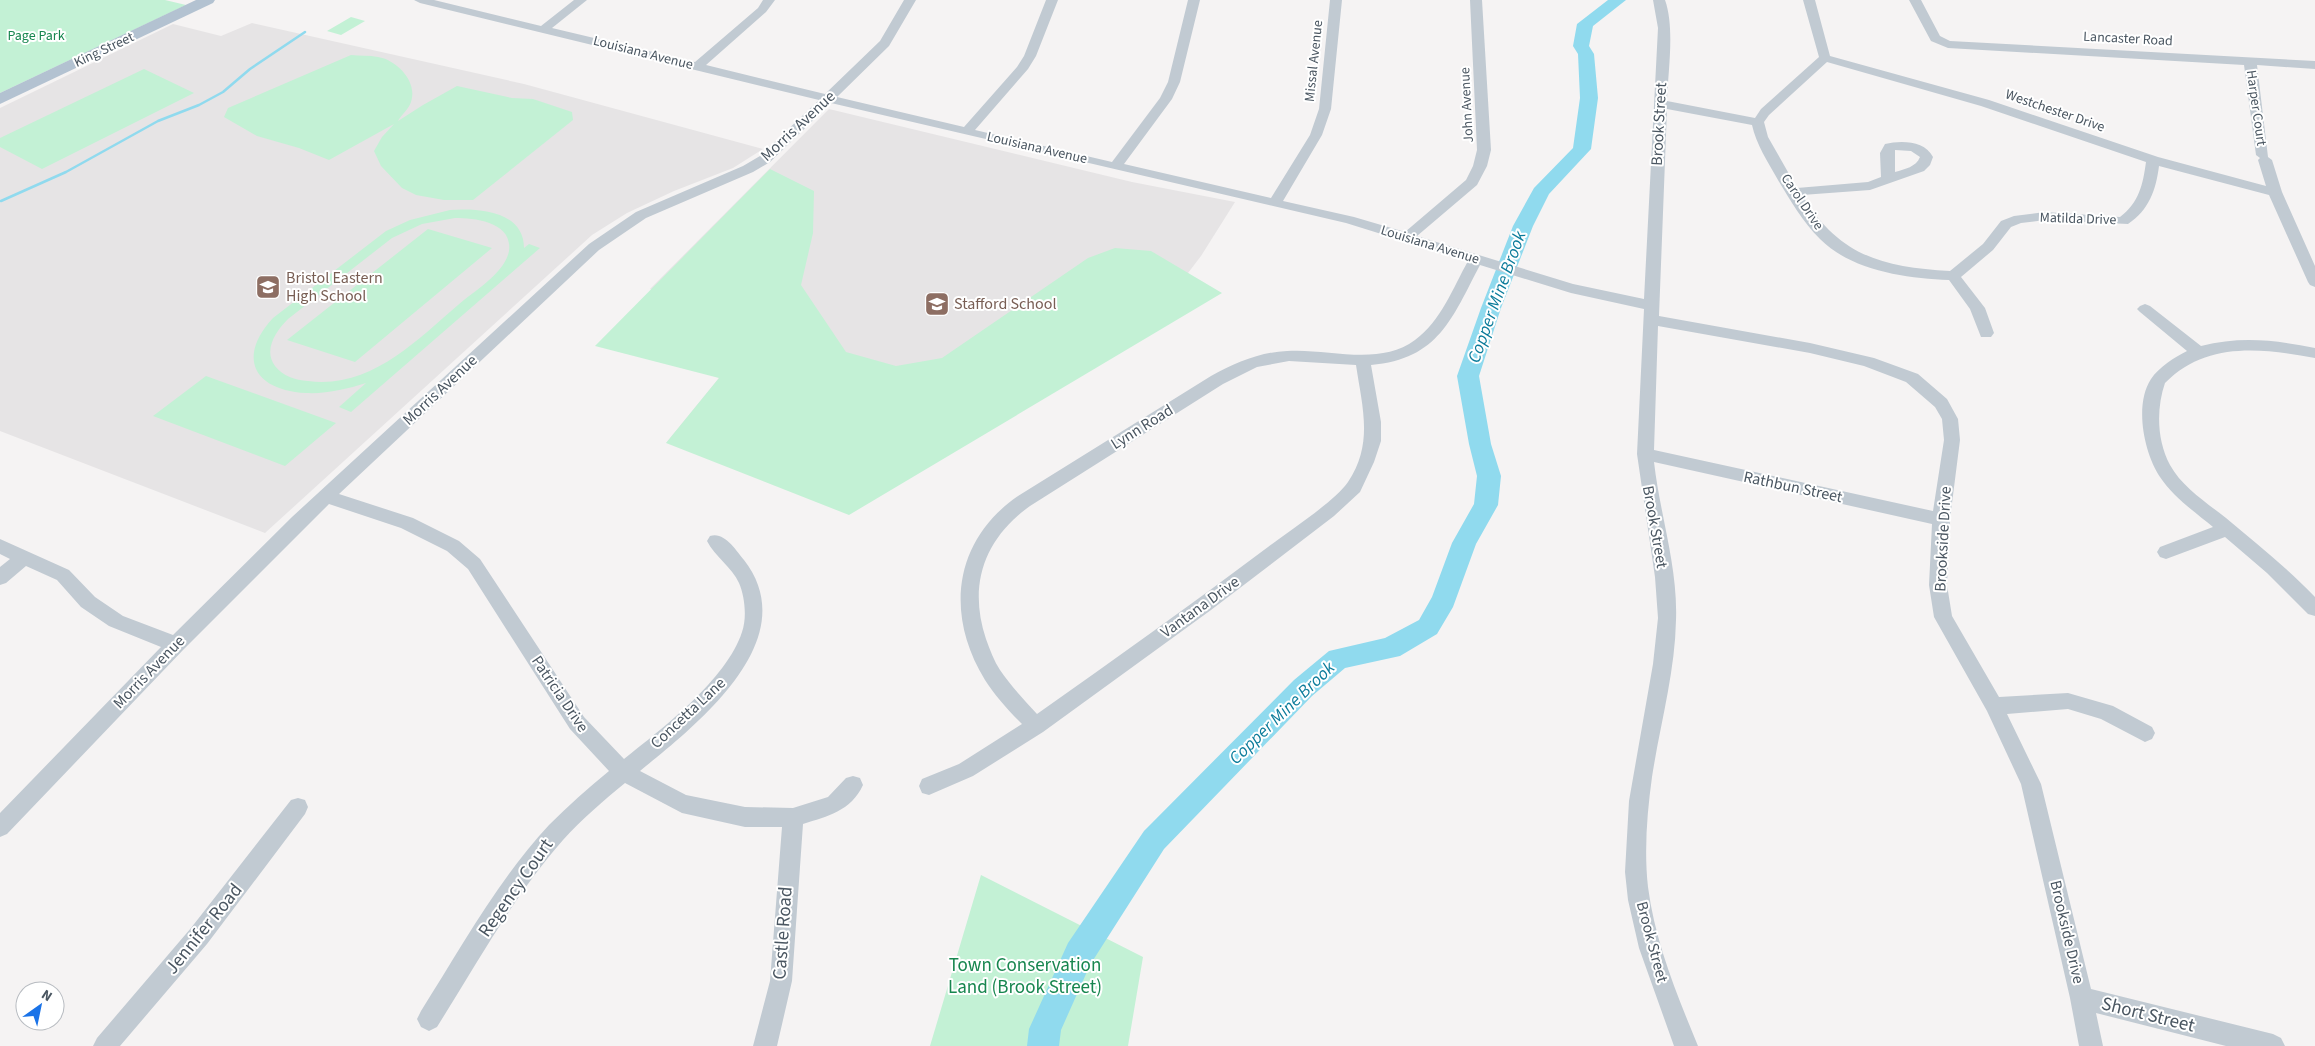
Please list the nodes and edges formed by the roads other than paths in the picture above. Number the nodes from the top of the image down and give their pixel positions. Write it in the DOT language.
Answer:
graph roads {
  1 [pos="208,0"];
  2 [pos="420,0"];
  3 [pos="581,0"];
  4 [pos="769,0"];
  5 [pos="910,0"];
  6 [pos="1052,0"];
  7 [pos="1194,0"];
  8 [pos="1336,0"];
  9 [pos="1476,0"];
  10 [pos="1659,0"];
  11 [pos="1809,0"];
  12 [pos="1915,0"];
  13 [pos="442,2"];
  14 [pos="544,29"];
  15 [pos="1825,58"];
  16 [pos="2250,61"];
  17 [pos="2315,65"];
  18 [pos="698,66"];
  19 [pos="829,97"];
  20 [pos="0,99"];
  21 [pos="1660,104"];
  22 [pos="1758,122"];
  23 [pos="967,131"];
  24 [pos="2153,160"];
  25 [pos="1116,166"];
  26 [pos="1888,179"];
  27 [pos="1794,192"];
  28 [pos="2275,192"];
  29 [pos="1275,202"];
  30 [pos="1408,237"];
  31 [pos="1476,259"];
  32 [pos="1953,276"];
  33 [pos="2315,282"];
  34 [pos="2145,309"];
  35 [pos="1650,313"];
  36 [pos="1986,333"];
  37 [pos="2197,351"];
  38 [pos="2315,353"];
  39 [pos="1364,361"];
  40 [pos="1645,454"];
  41 [pos="326,496"];
  42 [pos="1941,519"];
  43 [pos="2227,529"];
  44 [pos="716,540"];
  45 [pos="0,546"];
  46 [pos="2166,552"];
  47 [pos="24,557"];
  48 [pos="0,578"];
  49 [pos="2315,609"];
  50 [pos="176,644"];
  51 [pos="1994,706"];
  52 [pos="1036,726"];
  53 [pos="2145,733"];
  54 [pos="623,772"];
  55 [pos="852,785"];
  56 [pos="929,786"];
  57 [pos="298,807"];
  58 [pos="792,818"];
  59 [pos="0,827"];
  60 [pos="2082,998"];
  61 [pos="429,1019"];
  62 [pos="105,1046"];
  63 [pos="765,1046"];
  64 [pos="1686,1046"];
  65 [pos="2091,1046"];
  66 [pos="2273,1046"];
  1 -- 20 [label="main road, King Street"];
  2 -- 13 [label="street, Louisiana Avenue"];
  3 -- 14 [label="street"];
  4 -- 18 [label="street"];
  5 -- 19 [label="street, Morris Avenue"];
  6 -- 23 [label="street"];
  7 -- 25 [label="street"];
  8 -- 29 [label="street, Missal Avenue"];
  9 -- 30 [label="street, John Avenue"];
  10 -- 21 [label="street, Brook Street"];
  11 -- 15 [label="street"];
  12 -- 16 [label="street, Lancaster Road"];
  13 -- 14 [label="street, Louisiana Avenue"];
  14 -- 18 [label="street, Louisiana Avenue"];
  15 -- 22 [label="street"];
  15 -- 24 [label="street, Westchester Drive"];
  16 -- 17 [label="street, Lancaster Road"];
  16 -- 28 [label="street, Harper Court"];
  18 -- 19 [label="street, Louisiana Avenue"];
  19 -- 23 [label="street, Louisiana Avenue"];
  19 -- 41 [label="street, Morris Avenue"];
  21 -- 22 [label="street"];
  21 -- 35 [label="street, Brook Street"];
  22 -- 27 [label="street, Carol Drive"];
  23 -- 25 [label="street, Louisiana Avenue"];
  24 -- 28 [label="street, Westchester Drive"];
  24 -- 32 [label="street, Matilda Drive"];
  25 -- 29 [label="street, Louisiana Avenue"];
  26 -- 27 [label="street"];
  27 -- 32 [label="street, Carol Drive"];
  28 -- 33 [label="street, Harper Court"];
  29 -- 30 [label="street, Louisiana Avenue"];
  30 -- 31 [label="street, Louisiana Avenue"];
  31 -- 35 [label="street, Louisiana Avenue"];
  31 -- 39 [label="street, Lynn Road"];
  32 -- 36 [label="street"];
  34 -- 37 [label="street"];
  35 -- 40 [label="street, Brook Street"];
  35 -- 42 [label="street, Brookside Drive"];
  37 -- 38 [label="street"];
  37 -- 43 [label="street"];
  39 -- 52 [label="street, Vantana Drive"];
  39 -- 52 [label="street, Lynn Road"];
  40 -- 42 [label="street, Rathbun Street"];
  40 -- 64 [label="street, Brook Street"];
  41 -- 50 [label="street, Morris Avenue"];
  41 -- 54 [label="street, Patricia Drive"];
  42 -- 51 [label="street, Brookside Drive"];
  43 -- 46 [label="street"];
  43 -- 49 [label="street"];
  44 -- 54 [label="street, Concetta Lane"];
  45 -- 47 [label="street"];
  47 -- 48 [label="street"];
  47 -- 50 [label="street"];
  50 -- 59 [label="street, Morris Avenue"];
  51 -- 53 [label="street"];
  51 -- 60 [label="street, Brookside Drive"];
  52 -- 56 [label="street, Vantana Drive"];
  54 -- 58 [label="street, Patricia Drive"];
  54 -- 61 [label="street, Regency Court"];
  55 -- 58 [label="street, Patricia Drive"];
  57 -- 62 [label="street, Jennifer Road"];
  58 -- 63 [label="street, Castle Road"];
  60 -- 65 [label="street, Brookside Drive"];
  60 -- 66 [label="street, Short Street"];
}
